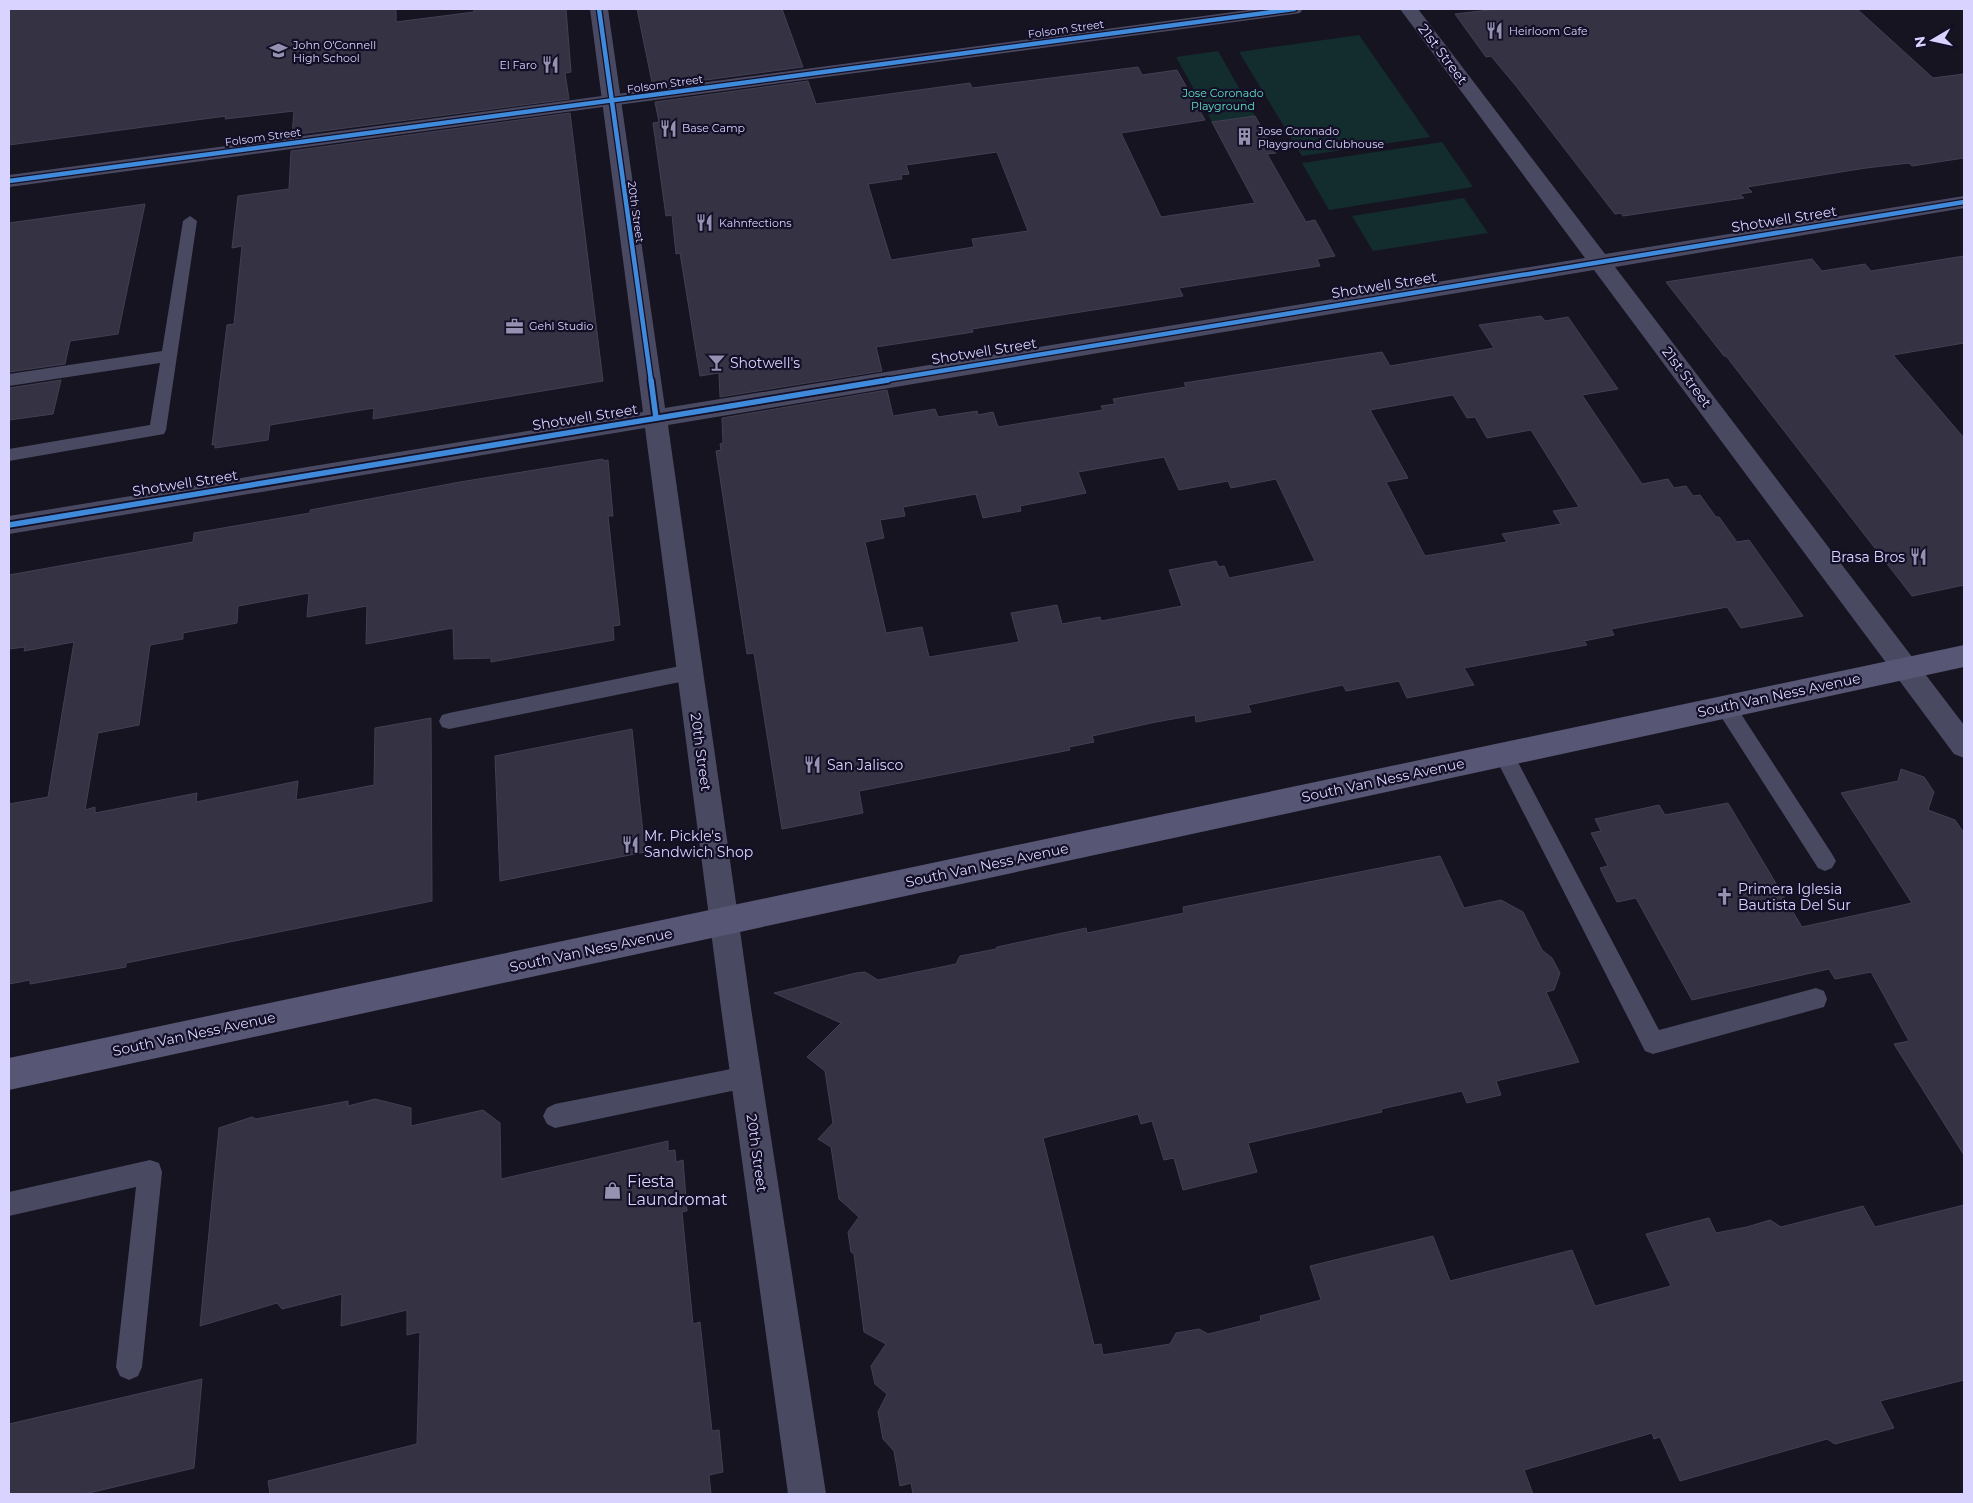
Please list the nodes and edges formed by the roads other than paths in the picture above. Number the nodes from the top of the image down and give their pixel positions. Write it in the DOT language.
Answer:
graph roads {
  1 [pos="599,9"];
  2 [pos="1294,9"];
  3 [pos="1409,9"];
  4 [pos="611,101"];
  5 [pos="9,181"];
  6 [pos="1964,202"];
  7 [pos="190,220"];
  8 [pos="1600,262"];
  9 [pos="169,356"];
  10 [pos="9,380"];
  11 [pos="656,418"];
  12 [pos="9,455"];
  13 [pos="9,525"];
  14 [pos="1964,656"];
  15 [pos="1906,668"];
  16 [pos="690,672"];
  17 [pos="1725,706"];
  18 [pos="449,721"];
  19 [pos="1964,746"];
  20 [pos="1504,754"];
  21 [pos="1825,862"];
  22 [pos="725,922"];
  23 [pos="1816,998"];
  24 [pos="9,1074"];
  25 [pos="746,1077"];
  26 [pos="555,1116"];
  27 [pos="9,1204"];
  28 [pos="129,1367"];
  29 [pos="807,1494"];
  1 -- 4 [label="street, 20th Street"];
  2 -- 4 [label="street, Folsom Street"];
  3 -- 8 [label="street, 21st Street"];
  4 -- 5 [label="street, Folsom Street"];
  4 -- 11 [label="street, 20th Street"];
  6 -- 8 [label="street, Shotwell Street"];
  7 -- 9 [label="lane"];
  8 -- 11 [label="street, Shotwell Street"];
  8 -- 15 [label="street, 21st Street"];
  9 -- 10 [label="lane"];
  9 -- 12 [label="lane"];
  11 -- 13 [label="street, Shotwell Street"];
  11 -- 16 [label="street, 20th Street"];
  14 -- 15 [label="main road, South Van Ness Avenue"];
  15 -- 17 [label="main road, South Van Ness Avenue"];
  15 -- 19 [label="street, 21st Street"];
  16 -- 18 [label="lane"];
  16 -- 22 [label="street, 20th Street"];
  17 -- 20 [label="main road, South Van Ness Avenue"];
  17 -- 21 [label="lane"];
  20 -- 22 [label="main road, South Van Ness Avenue"];
  20 -- 23 [label="lane"];
  22 -- 24 [label="main road, South Van Ness Avenue"];
  22 -- 25 [label="street, 20th Street"];
  25 -- 26 [label="lane"];
  25 -- 29 [label="street, 20th Street"];
  27 -- 28 [label="lane"];
}
